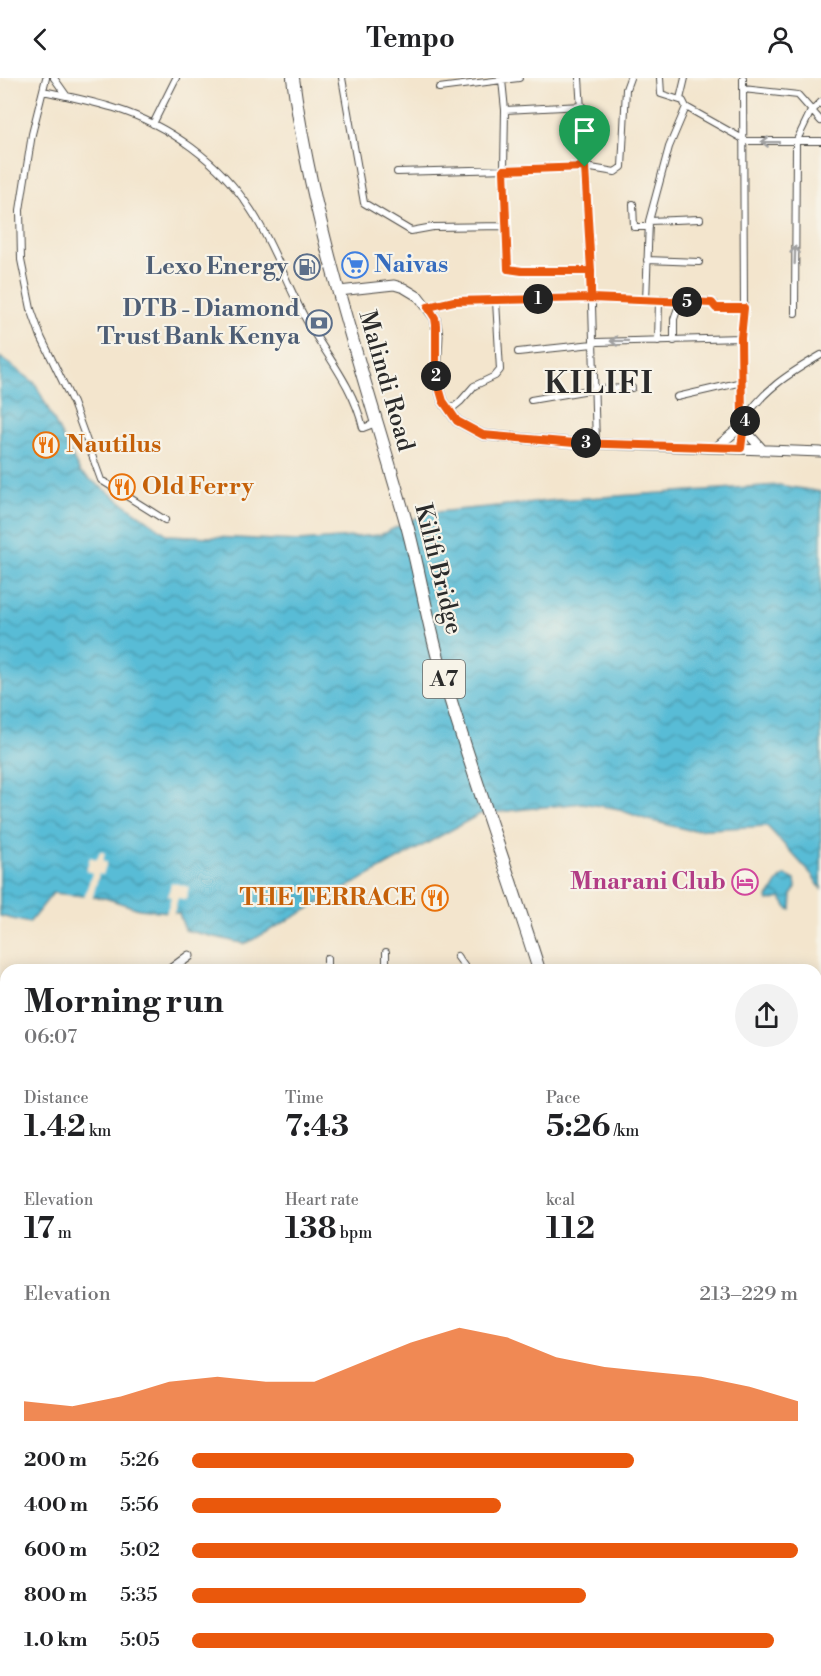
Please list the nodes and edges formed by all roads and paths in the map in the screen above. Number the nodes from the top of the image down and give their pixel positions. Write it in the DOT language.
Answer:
graph roads {
  1 [pos="46,78"];
  2 [pos="54,78"];
  3 [pos="176,78"];
  4 [pos="292,78"];
  5 [pos="342,78"];
  6 [pos="519,78"];
  7 [pos="579,78"];
  8 [pos="630,78"];
  9 [pos="660,78"];
  10 [pos="685,78"];
  11 [pos="743,78"];
  12 [pos="502,80"];
  13 [pos="439,88"];
  14 [pos="743,89"];
  15 [pos="43,91"];
  16 [pos="66,96"];
  17 [pos="680,99"];
  18 [pos="821,102"];
  19 [pos="582,106"];
  20 [pos="686,107"];
  21 [pos="505,110"];
  22 [pos="813,110"];
  23 [pos="821,121"];
  24 [pos="153,124"];
  25 [pos="743,140"];
  26 [pos="821,141"];
  27 [pos="796,142"];
  28 [pos="585,167"];
  29 [pos="504,170"];
  30 [pos="398,172"];
  31 [pos="633,204"];
  32 [pos="700,219"];
  33 [pos="649,224"];
  34 [pos="506,226"];
  35 [pos="647,260"];
  36 [pos="699,262"];
  37 [pos="591,271"];
  38 [pos="340,297"];
  39 [pos="591,298"];
  40 [pos="496,301"];
  41 [pos="646,301"];
  42 [pos="659,302"];
  43 [pos="680,302"];
  44 [pos="428,307"];
  45 [pos="744,308"];
  46 [pos="795,313"];
  47 [pos="741,338"];
  48 [pos="658,341"];
  49 [pos="674,341"];
  50 [pos="593,344"];
  51 [pos="518,352"];
  52 [pos="821,355"];
  53 [pos="742,382"];
  54 [pos="632,388"];
  55 [pos="595,389"];
  56 [pos="677,397"];
  57 [pos="531,400"];
  58 [pos="449,411"];
  59 [pos="376,423"];
  60 [pos="742,424"];
  61 [pos="596,444"];
  62 [pos="729,447"];
  63 [pos="716,448"];
  64 [pos="741,448"];
  65 [pos="762,449"];
  66 [pos="821,452"];
  67 [pos="394,484"];
  68 [pos="165,520"];
  69 [pos="386,952"];
  70 [pos="189,956"];
  71 [pos="457,956"];
  72 [pos="327,958"];
  73 [pos="178,964"];
  74 [pos="327,964"];
  75 [pos="386,964"];
  76 [pos="462,964"];
  77 [pos="537,964"];
  1 -- 15 [label="street"];
  2 -- 16 [label="street"];
  3 -- 24 [label="street"];
  4 -- 38 [label="highway, Malindi Road / A7"];
  5 -- 34 [label="street"];
  6 -- 12 [label="street"];
  7 -- 19 [label="street"];
  8 -- 28 [label="street"];
  9 -- 17 [label="street"];
  10 -- 17 [label="street"];
  11 -- 14 [label="street"];
  12 -- 13 [label="street"];
  12 -- 21 [label="street"];
  14 -- 22 [label="street"];
  14 -- 25 [label="street"];
  15 -- 16 [label="street"];
  15 -- 68 [label="street"];
  16 -- 24 [label="street"];
  17 -- 20 [label="street"];
  18 -- 22 [label="street"];
  19 -- 21 [label="street"];
  19 -- 28 [label="street"];
  20 -- 25 [label="street"];
  20 -- 33 [label="street"];
  21 -- 29 [label="street"];
  22 -- 23 [label="street"];
  22 -- 27 [label="street"];
  24 -- 59 [label="street"];
  27 -- 25 [label="street, one-way"];
  25 -- 45 [label="street"];
  26 -- 27 [label="street"];
  46 -- 27 [label="street, one-way"];
  28 -- 29 [label="street"];
  28 -- 37 [label="street"];
  29 -- 30 [label="street"];
  29 -- 34 [label="street"];
  31 -- 33 [label="street"];
  32 -- 33 [label="street"];
  33 -- 35 [label="street"];
  34 -- 37 [label="street"];
  35 -- 36 [label="street"];
  35 -- 41 [label="street"];
  37 -- 39 [label="street"];
  38 -- 44 [label="street"];
  38 -- 59 [label="highway, Malindi Road / A7"];
  39 -- 40 [label="street"];
  39 -- 41 [label="street"];
  39 -- 50 [label="street"];
  40 -- 44 [label="street"];
  40 -- 58 [label="street"];
  41 -- 42 [label="street"];
  42 -- 43 [label="street"];
  42 -- 48 [label="street"];
  43 -- 45 [label="street"];
  43 -- 49 [label="street"];
  44 -- 58 [label="street"];
  45 -- 47 [label="street"];
  47 -- 49 [label="street"];
  47 -- 53 [label="street"];
  48 -- 49 [label="street"];
  48 -- 50 [label="street, one-way"];
  50 -- 51 [label="street"];
  50 -- 55 [label="street"];
  52 -- 60 [label="street"];
  53 -- 56 [label="street"];
  53 -- 60 [label="street"];
  54 -- 55 [label="street"];
  55 -- 57 [label="street"];
  55 -- 61 [label="street"];
  58 -- 61 [label="street"];
  59 -- 67 [label="highway, Malindi Road / A7"];
  60 -- 62 [label="street"];
  60 -- 63 [label="street"];
  60 -- 64 [label="street"];
  60 -- 65 [label="street"];
  61 -- 63 [label="street"];
  62 -- 63 [label="street"];
  62 -- 64 [label="street"];
  64 -- 65 [label="street"];
  65 -- 66 [label="street"];
  67 -- 77 [label="highway, Kilifi Bridge / A7"];
  69 -- 75 [label="street"];
  70 -- 73 [label="street"];
  71 -- 76 [label="street"];
  72 -- 74 [label="street"];
}
